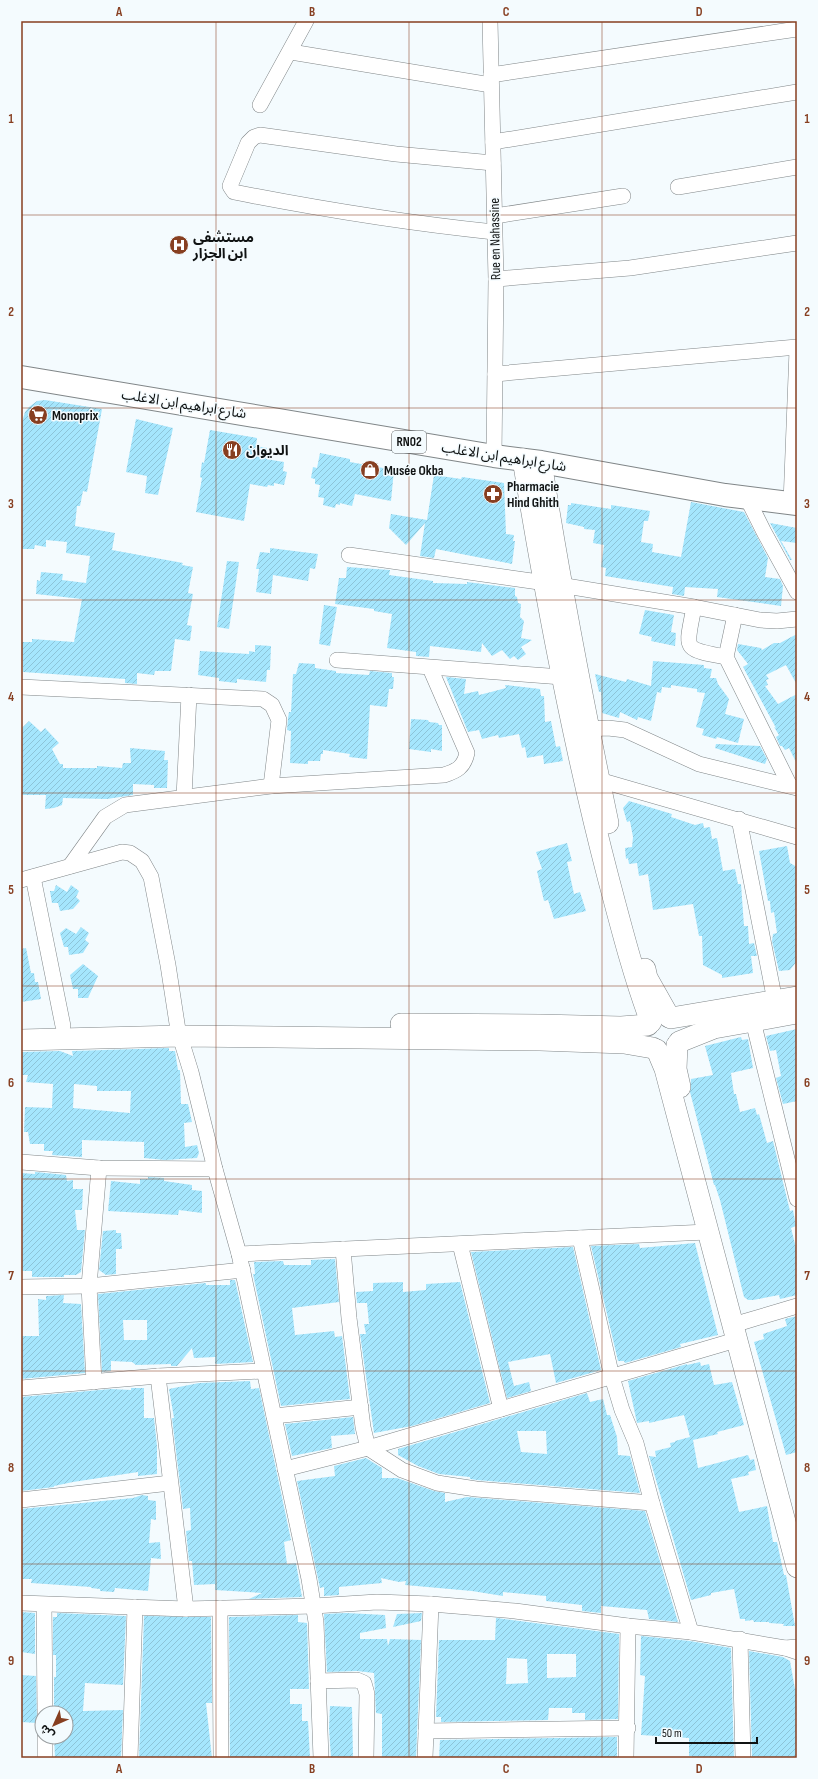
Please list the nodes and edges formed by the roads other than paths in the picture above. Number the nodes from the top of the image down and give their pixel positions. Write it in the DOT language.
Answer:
graph roads {
  1 [pos="306,21"];
  2 [pos="490,21"];
  3 [pos="797,29"];
  4 [pos="291,52"];
  5 [pos="491,80"];
  6 [pos="797,92"];
  7 [pos="260,105"];
  8 [pos="493,142"];
  9 [pos="493,163"];
  10 [pos="797,167"];
  11 [pos="678,187"];
  12 [pos="623,196"];
  13 [pos="495,216"];
  14 [pos="494,232"];
  15 [pos="797,243"];
  16 [pos="496,279"];
  17 [pos="797,347"];
  18 [pos="797,350"];
  19 [pos="495,374"];
  20 [pos="21,377"];
  21 [pos="494,456"];
  22 [pos="532,461"];
  23 [pos="747,498"];
  24 [pos="794,504"];
  25 [pos="349,555"];
  26 [pos="552,584"];
  27 [pos="797,592"];
  28 [pos="694,607"];
  29 [pos="735,615"];
  30 [pos="797,619"];
  31 [pos="726,657"];
  32 [pos="337,660"];
  33 [pos="430,668"];
  34 [pos="562,677"];
  35 [pos="21,687"];
  36 [pos="189,694"];
  37 [pos="587,729"];
  38 [pos="592,781"];
  39 [pos="272,786"];
  40 [pos="794,787"];
  41 [pos="184,797"];
  42 [pos="739,819"];
  43 [pos="797,837"];
  44 [pos="70,866"];
  45 [pos="27,879"];
  46 [pos="797,997"];
  47 [pos="775,1001"];
  48 [pos="797,1013"];
  49 [pos="660,1020"];
  50 [pos="753,1021"];
  51 [pos="63,1026"];
  52 [pos="21,1028"];
  53 [pos="179,1030"];
  54 [pos="21,1040"];
  55 [pos="678,1044"];
  56 [pos="655,1049"];
  57 [pos="21,1162"];
  58 [pos="99,1168"];
  59 [pos="215,1169"];
  60 [pos="797,1199"];
  61 [pos="707,1232"];
  62 [pos="580,1238"];
  63 [pos="460,1244"];
  64 [pos="343,1249"];
  65 [pos="239,1254"];
  66 [pos="243,1270"];
  67 [pos="89,1286"];
  68 [pos="21,1287"];
  69 [pos="797,1306"];
  70 [pos="740,1331"];
  71 [pos="263,1371"];
  72 [pos="158,1376"];
  73 [pos="612,1377"];
  74 [pos="94,1382"];
  75 [pos="21,1388"];
  76 [pos="360,1407"];
  77 [pos="501,1409"];
  78 [pos="274,1416"];
  79 [pos="368,1448"];
  80 [pos="285,1469"];
  81 [pos="170,1483"];
  82 [pos="21,1500"];
  83 [pos="652,1503"];
  84 [pos="797,1524"];
  85 [pos="797,1568"];
  86 [pos="21,1603"];
  87 [pos="431,1604"];
  88 [pos="44,1605"];
  89 [pos="314,1606"];
  90 [pos="135,1607"];
  91 [pos="220,1608"];
  92 [pos="186,1609"];
  93 [pos="628,1626"];
  94 [pos="691,1632"];
  95 [pos="740,1639"];
  96 [pos="793,1649"];
  97 [pos="318,1681"];
  98 [pos="45,1705"];
  99 [pos="628,1728"];
  100 [pos="426,1731"];
  101 [pos="45,1745"];
  102 [pos="45,1758"];
  103 [pos="130,1758"];
  104 [pos="221,1758"];
  105 [pos="321,1758"];
  106 [pos="366,1758"];
  107 [pos="425,1758"];
  108 [pos="626,1758"];
  109 [pos="743,1758"];
  1 -- 4 [label="street"];
  2 -- 5 [label="street, Rue en Nahassine"];
  3 -- 5 [label="street"];
  4 -- 5 [label="street"];
  4 -- 7 [label="street"];
  5 -- 8 [label="street, Rue en Nahassine"];
  6 -- 8 [label="street"];
  8 -- 9 [label="street, Rue en Nahassine"];
  9 -- 13 [label="street, Rue en Nahassine"];
  9 -- 14 [label="street"];
  10 -- 11 [label="street"];
  12 -- 13 [label="street"];
  13 -- 14 [label="street, Rue en Nahassine"];
  14 -- 16 [label="street, Rue en Nahassine"];
  15 -- 16 [label="street"];
  16 -- 19 [label="street, Rue en Nahassine"];
  17 -- 19 [label="street"];
  18 -- 24 [label="street"];
  19 -- 21 [label="street, Rue en Nahassine"];
  20 -- 21 [label="main road, شارع ابراهيم ابن الاغلب / RN02"];
  21 -- 22 [label="main road, شارع ابراهيم ابن الاغلب / RN02"];
  22 -- 23 [label="main road, شارع ابراهيم ابن الاغلب / RN02"];
  22 -- 26 [label="street"];
  23 -- 24 [label="main road, شارع ابراهيم ابن الاغلب / RN02"];
  23 -- 27 [label="street"];
  25 -- 26 [label="street"];
  26 -- 28 [label="street"];
  26 -- 34 [label="street"];
  26 -- 37 [label="street"];
  28 -- 29 [label="street"];
  28 -- 31 [label="street"];
  29 -- 30 [label="street"];
  29 -- 31 [label="street"];
  31 -- 40 [label="street"];
  32 -- 33 [label="street"];
  33 -- 34 [label="street"];
  33 -- 39 [label="street"];
  34 -- 38 [label="street"];
  35 -- 36 [label="street"];
  36 -- 39 [label="street"];
  36 -- 41 [label="street"];
  37 -- 38 [label="street"];
  37 -- 40 [label="street"];
  38 -- 42 [label="street"];
  38 -- 49 [label="street"];
  39 -- 41 [label="street"];
  41 -- 44 [label="street"];
  42 -- 43 [label="street"];
  42 -- 47 [label="street"];
  44 -- 45 [label="street"];
  44 -- 53 [label="street"];
  45 -- 51 [label="street"];
  46 -- 47 [label="street"];
  47 -- 49 [label="street"];
  48 -- 50 [label="street"];
  49 -- 53 [label="street"];
  49 -- 55 [label="street"];
  49 -- 56 [label="street"];
  50 -- 55 [label="street"];
  50 -- 60 [label="street"];
  51 -- 52 [label="street"];
  51 -- 53 [label="street"];
  53 -- 54 [label="street"];
  53 -- 56 [label="street"];
  53 -- 59 [label="street"];
  55 -- 56 [label="street"];
  55 -- 70 [label="street"];
  56 -- 61 [label="street"];
  57 -- 58 [label="street"];
  58 -- 59 [label="street"];
  58 -- 67 [label="street"];
  59 -- 65 [label="street"];
  61 -- 62 [label="street"];
  61 -- 70 [label="street"];
  62 -- 63 [label="street"];
  62 -- 73 [label="street"];
  63 -- 64 [label="street"];
  63 -- 77 [label="street"];
  64 -- 65 [label="street"];
  64 -- 76 [label="street"];
  65 -- 66 [label="street"];
  66 -- 67 [label="street"];
  66 -- 71 [label="street"];
  67 -- 68 [label="street"];
  67 -- 74 [label="street"];
  69 -- 70 [label="street"];
  70 -- 73 [label="street"];
  70 -- 84 [label="street"];
  70 -- 85 [label="street"];
  71 -- 72 [label="street"];
  71 -- 78 [label="street"];
  72 -- 74 [label="street"];
  72 -- 81 [label="street"];
  73 -- 77 [label="street"];
  73 -- 83 [label="street"];
  74 -- 75 [label="street"];
  76 -- 78 [label="street"];
  76 -- 79 [label="street"];
  77 -- 79 [label="street"];
  78 -- 80 [label="street"];
  79 -- 80 [label="street"];
  79 -- 83 [label="street"];
  80 -- 89 [label="street"];
  81 -- 82 [label="street"];
  81 -- 92 [label="street"];
  83 -- 94 [label="street"];
  86 -- 88 [label="street"];
  87 -- 89 [label="street"];
  87 -- 93 [label="street"];
  87 -- 100 [label="street"];
  88 -- 90 [label="street"];
  88 -- 98 [label="street"];
  89 -- 91 [label="street"];
  89 -- 97 [label="street"];
  90 -- 92 [label="street"];
  90 -- 103 [label="street"];
  91 -- 92 [label="street"];
  91 -- 104 [label="street"];
  93 -- 94 [label="street"];
  93 -- 99 [label="street"];
  94 -- 95 [label="street"];
  95 -- 96 [label="street"];
  95 -- 109 [label="street"];
  97 -- 105 [label="street"];
  97 -- 106 [label="street"];
  99 -- 100 [label="street"];
  99 -- 108 [label="street"];
  100 -- 107 [label="street"];
  101 -- 102 [label="street"];
}
